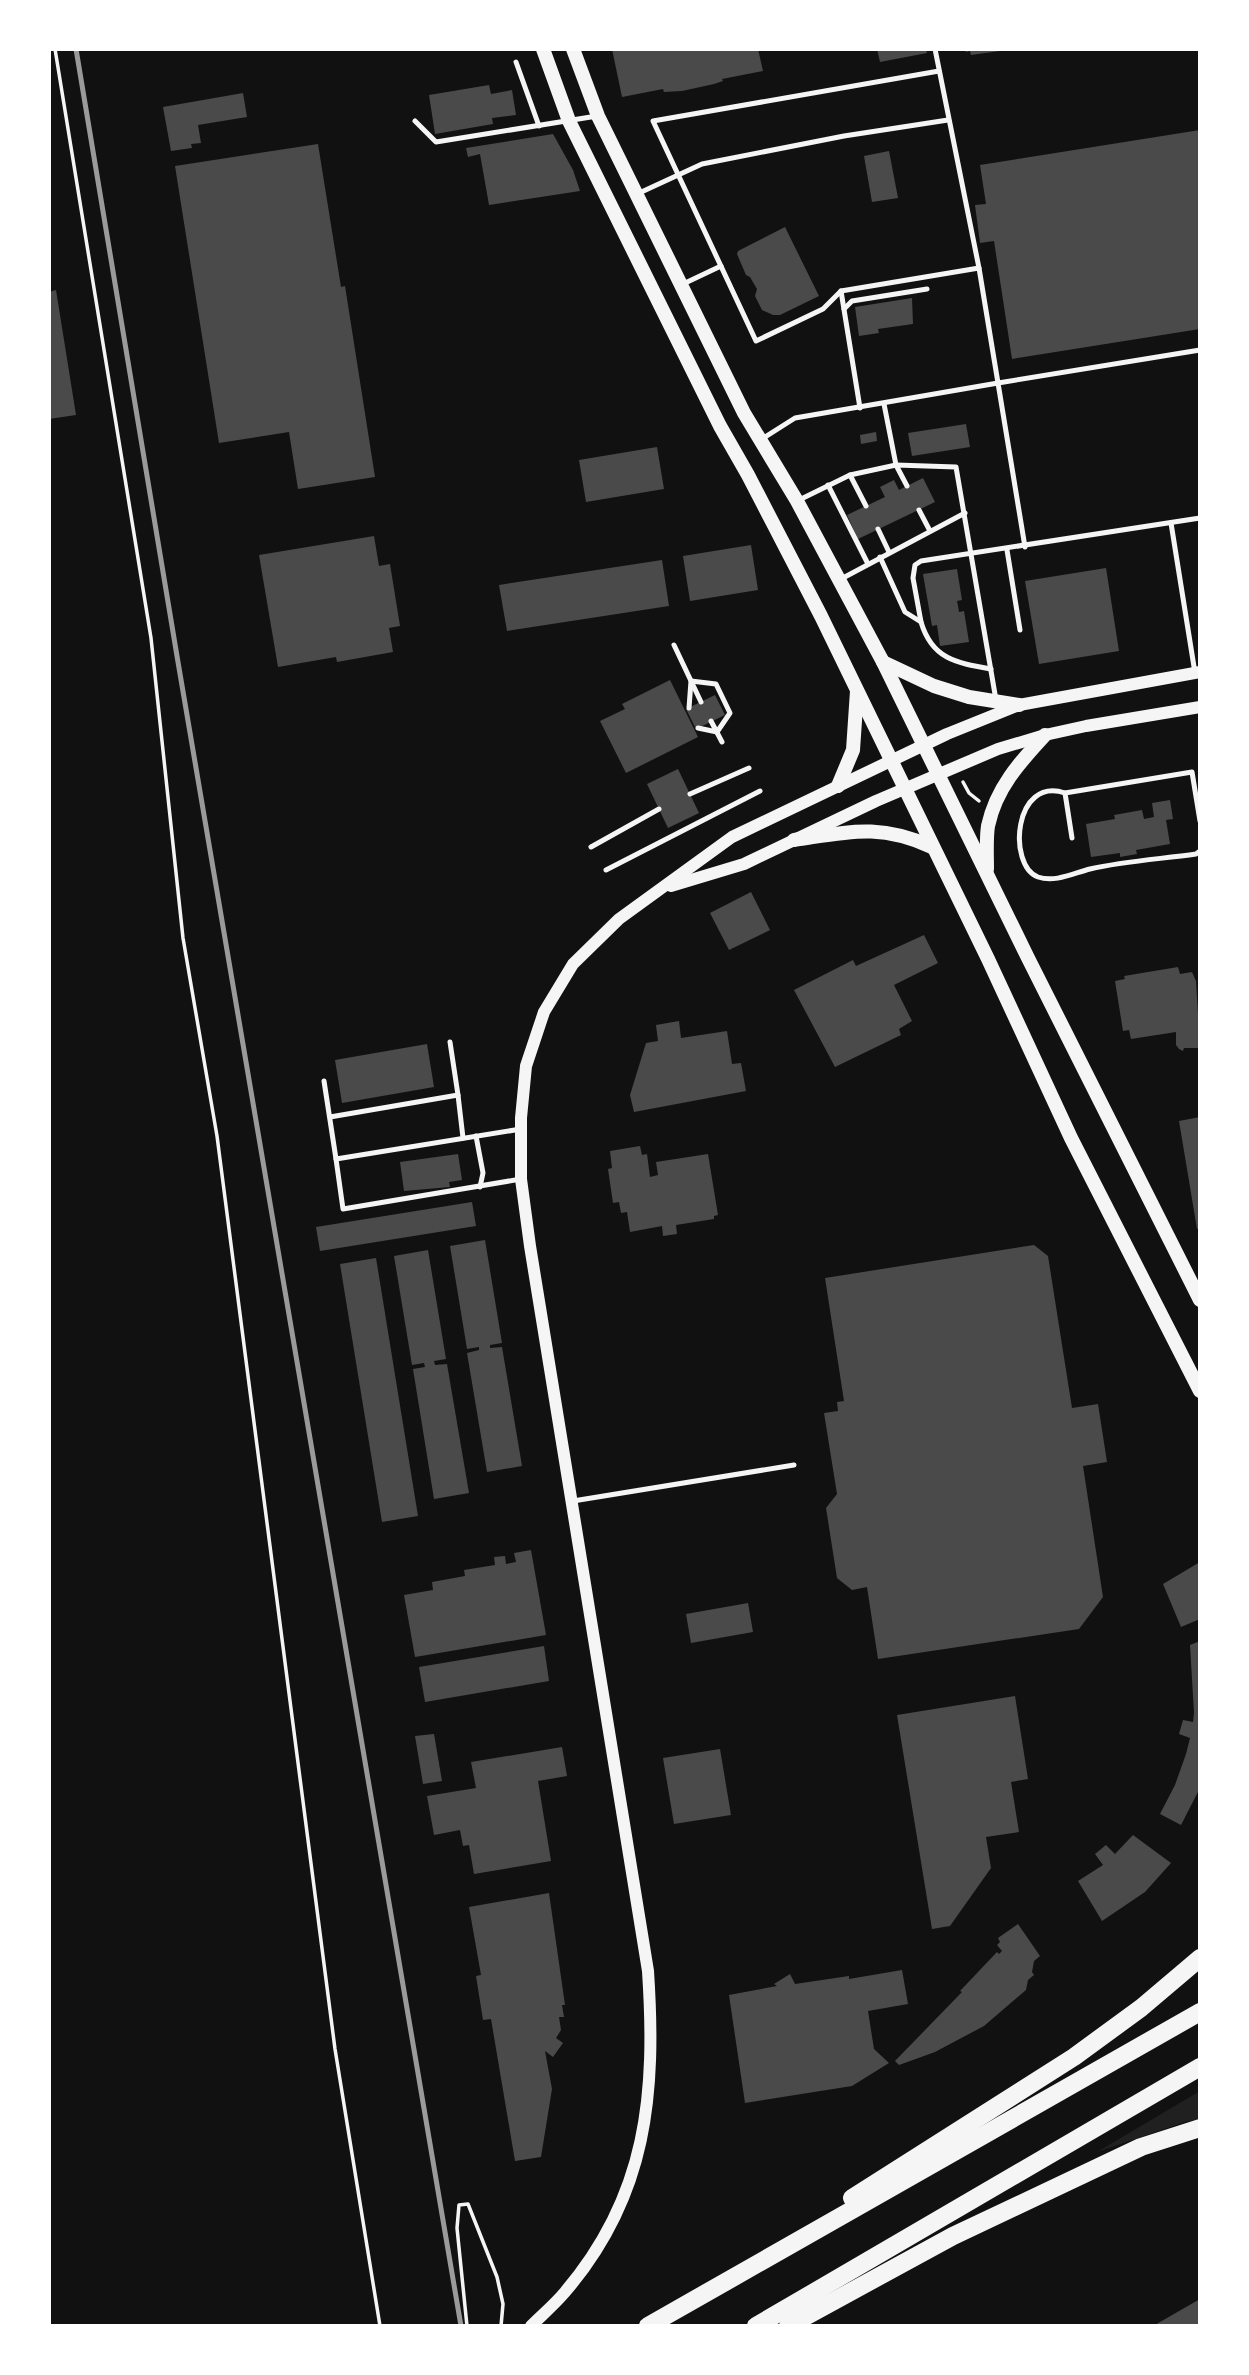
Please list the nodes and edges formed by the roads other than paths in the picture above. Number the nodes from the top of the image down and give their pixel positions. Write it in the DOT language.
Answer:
graph roads {
  1 [pos="543,49"];
  2 [pos="573,49"];
  3 [pos="935,49"];
  4 [pos="516,62"];
  5 [pos="939,71"];
  6 [pos="598,116"];
  7 [pos="948,120"];
  8 [pos="415,121"];
  9 [pos="569,121"];
  10 [pos="539,125"];
  11 [pos="679,174"];
  12 [pos="637,194"];
  13 [pos="721,266"];
  14 [pos="979,268"];
  15 [pos="682,285"];
  16 [pos="927,289"];
  17 [pos="841,291"];
  18 [pos="844,310"];
  19 [pos="1200,349"];
  20 [pos="998,383"];
  21 [pos="884,404"];
  22 [pos="860,408"];
  23 [pos="761,440"];
  24 [pos="896,465"];
  25 [pos="850,475"];
  26 [pos="828,485"];
  27 [pos="907,486"];
  28 [pos="797,501"];
  29 [pos="866,506"];
  30 [pos="919,510"];
  31 [pos="965,513"];
  32 [pos="1200,518"];
  33 [pos="1171,523"];
  34 [pos="878,529"];
  35 [pos="930,531"];
  36 [pos="1025,547"];
  37 [pos="1007,550"];
  38 [pos="889,552"];
  39 [pos="972,555"];
  40 [pos="880,557"];
  41 [pos="868,564"];
  42 [pos="840,579"];
  43 [pos="921,622"];
  44 [pos="1020,630"];
  45 [pos="674,645"];
  46 [pos="883,662"];
  47 [pos="991,669"];
  48 [pos="1198,672"];
  49 [pos="691,681"];
  50 [pos="857,689"];
  51 [pos="996,700"];
  52 [pos="701,702"];
  53 [pos="1019,705"];
  54 [pos="1200,707"];
  55 [pos="689,708"];
  56 [pos="711,721"];
  57 [pos="698,728"];
  58 [pos="717,732"];
  59 [pos="1045,734"];
  60 [pos="722,742"];
  61 [pos="923,746"];
  62 [pos="892,760"];
  63 [pos="749,768"];
  64 [pos="937,774"];
  65 [pos="838,786"];
  66 [pos="904,790"];
  67 [pos="760,791"];
  68 [pos="1065,793"];
  69 [pos="690,794"];
  70 [pos="659,809"];
  71 [pos="1200,821"];
  72 [pos="1072,838"];
  73 [pos="794,840"];
  74 [pos="591,847"];
  75 [pos="932,847"];
  76 [pos="1200,851"];
  77 [pos="606,870"];
  78 [pos="987,870"];
  79 [pos="661,889"];
  80 [pos="450,1042"];
  81 [pos="324,1081"];
  82 [pos="458,1095"];
  83 [pos="330,1116"];
  84 [pos="521,1129"];
  85 [pos="477,1136"];
  86 [pos="463,1138"];
  87 [pos="337,1159"];
  88 [pos="522,1180"];
  89 [pos="480,1187"];
  90 [pos="1200,1300"];
  91 [pos="1200,1391"];
  92 [pos="794,1465"];
  93 [pos="572,1501"];
  94 [pos="1200,1958"];
  95 [pos="1200,2012"];
  96 [pos="1200,2067"];
  97 [pos="1200,2128"];
  98 [pos="730,2279"];
  99 [pos="531,2326"];
  100 [pos="648,2326"];
  101 [pos="756,2326"];
  102 [pos="788,2326"];
  1 -- 9 [label="main road"];
  2 -- 6 [label="main road"];
  3 -- 5 [label="lane"];
  4 -- 10 [label="lane"];
  5 -- 7 [label="lane"];
  5 -- 11 [label="lane"];
  6 -- 9 [label="lane"];
  6 -- 12 [label="main road"];
  7 -- 11 [label="lane"];
  7 -- 14 [label="lane"];
  8 -- 10 [label="lane"];
  9 -- 10 [label="lane"];
  9 -- 50 [label="main road"];
  11 -- 12 [label="lane"];
  11 -- 13 [label="lane"];
  12 -- 15 [label="main road"];
  13 -- 15 [label="lane"];
  13 -- 17 [label="lane"];
  14 -- 17 [label="lane"];
  14 -- 20 [label="lane"];
  15 -- 23 [label="main road"];
  16 -- 18 [label="lane"];
  17 -- 18 [label="lane"];
  18 -- 22 [label="lane"];
  19 -- 20 [label="lane"];
  20 -- 21 [label="lane"];
  20 -- 36 [label="lane"];
  21 -- 22 [label="lane"];
  21 -- 24 [label="lane"];
  22 -- 23 [label="lane"];
  23 -- 28 [label="main road"];
  24 -- 25 [label="lane"];
  24 -- 27 [label="lane"];
  24 -- 31 [label="lane"];
  25 -- 26 [label="lane"];
  25 -- 29 [label="lane"];
  26 -- 28 [label="lane"];
  26 -- 41 [label="lane"];
  28 -- 42 [label="main road"];
  30 -- 35 [label="lane"];
  31 -- 35 [label="lane"];
  31 -- 39 [label="lane"];
  32 -- 33 [label="lane"];
  33 -- 36 [label="lane"];
  33 -- 48 [label="lane"];
  34 -- 38 [label="lane"];
  35 -- 38 [label="lane"];
  36 -- 37 [label="lane"];
  37 -- 39 [label="lane"];
  37 -- 44 [label="lane"];
  38 -- 40 [label="lane"];
  39 -- 43 [label="lane"];
  39 -- 47 [label="lane"];
  40 -- 41 [label="lane"];
  40 -- 43 [label="lane"];
  41 -- 42 [label="lane"];
  42 -- 46 [label="main road"];
  43 -- 47 [label="lane"];
  45 -- 49 [label="lane"];
  46 -- 51 [label="main road"];
  46 -- 61 [label="main road"];
  47 -- 51 [label="lane"];
  48 -- 53 [label="street"];
  49 -- 52 [label="lane"];
  49 -- 55 [label="lane"];
  49 -- 58 [label="lane"];
  50 -- 62 [label="main road"];
  50 -- 65 [label="main road"];
  51 -- 53 [label="main road"];
  53 -- 61 [label="street"];
  54 -- 59 [label="street"];
  56 -- 58 [label="lane"];
  57 -- 58 [label="lane"];
  58 -- 60 [label="lane"];
  59 -- 64 [label="street"];
  59 -- 78 [label="main road"];
  61 -- 62 [label="street"];
  61 -- 64 [label="main road"];
  62 -- 65 [label="street"];
  62 -- 66 [label="main road"];
  63 -- 69 [label="lane"];
  64 -- 66 [label="street"];
  64 -- 78 [label="main road"];
  65 -- 79 [label="street"];
  66 -- 73 [label="street"];
  66 -- 75 [label="main road"];
  67 -- 77 [label="lane"];
  68 -- 71 [label="lane"];
  68 -- 72 [label="lane"];
  68 -- 76 [label="lane"];
  70 -- 74 [label="lane"];
  73 -- 75 [label="main road"];
  73 -- 79 [label="street"];
  75 -- 91 [label="main road"];
  78 -- 90 [label="main road"];
  79 -- 84 [label="street"];
  80 -- 82 [label="lane"];
  81 -- 83 [label="lane"];
  82 -- 83 [label="lane"];
  82 -- 86 [label="lane"];
  83 -- 87 [label="lane"];
  84 -- 85 [label="lane"];
  84 -- 88 [label="street"];
  85 -- 86 [label="lane"];
  85 -- 89 [label="lane"];
  86 -- 87 [label="lane"];
  87 -- 89 [label="lane"];
  88 -- 89 [label="lane"];
  88 -- 93 [label="street"];
  92 -- 93 [label="lane"];
  93 -- 99 [label="street"];
  94 -- 98 [label="highway"];
  95 -- 98 [label="highway"];
  96 -- 101 [label="highway"];
  97 -- 102 [label="highway"];
  98 -- 100 [label="highway"];
}
